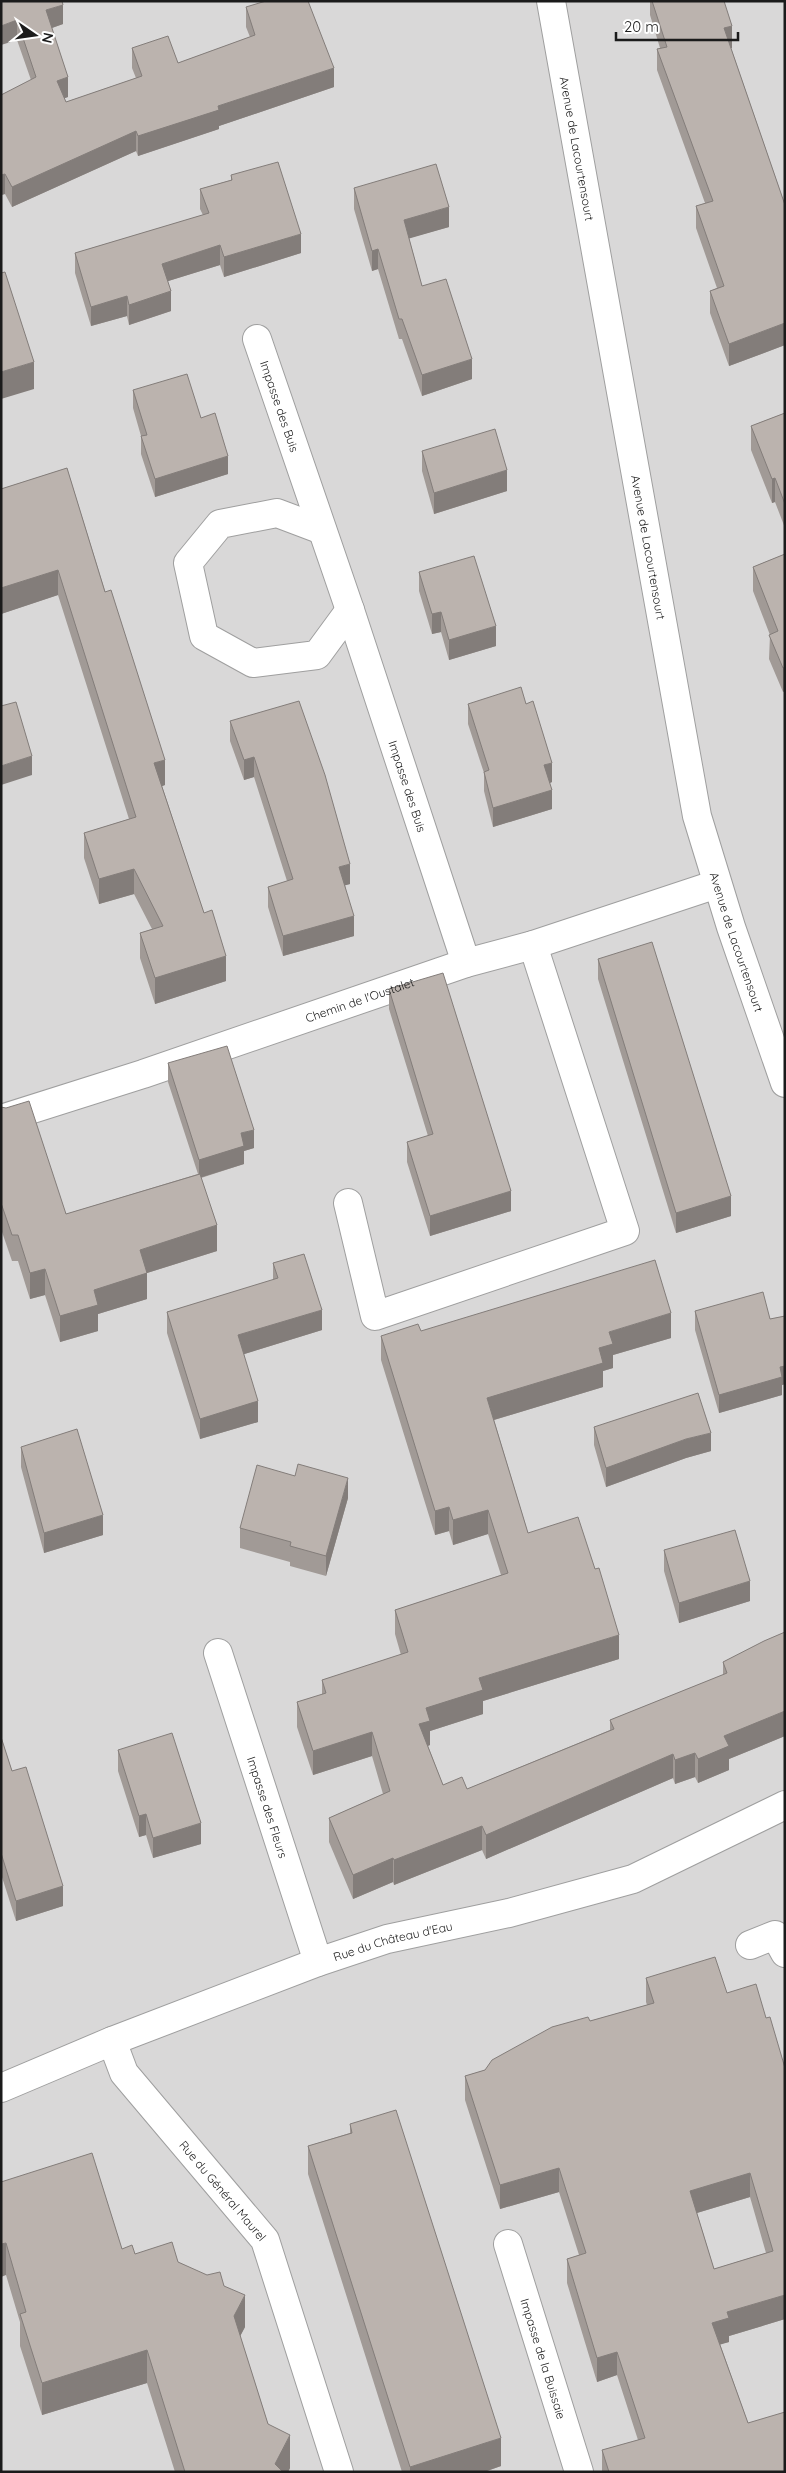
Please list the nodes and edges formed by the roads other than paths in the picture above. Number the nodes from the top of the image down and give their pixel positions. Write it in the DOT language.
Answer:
graph roads {
  1 [pos="551,1"];
  2 [pos="257,339"];
  3 [pos="322,530"];
  4 [pos="350,610"];
  5 [pos="717,884"];
  6 [pos="533,945"];
  7 [pos="466,963"];
  8 [pos="785,1083"];
  9 [pos="1,1119"];
  10 [pos="348,1203"];
  11 [pos="218,1652"];
  12 [pos="785,1805"];
  13 [pos="750,1945"];
  14 [pos="785,1953"];
  15 [pos="318,1962"];
  16 [pos="112,2042"];
  17 [pos="1,2088"];
  18 [pos="508,2244"];
  19 [pos="339,2472"];
  20 [pos="579,2472"];
  1 -- 5 [label="street, Avenue de Lacourtensourt"];
  2 -- 3 [label="street, Impasse des Buis"];
  3 -- 4 [label="street, Impasse des Buis"];
  3 -- 4 [label="street"];
  4 -- 7 [label="street, Impasse des Buis"];
  5 -- 6 [label="street, Chemin de l'Oustalet"];
  5 -- 8 [label="street, Avenue de Lacourtensourt"];
  6 -- 7 [label="street, Chemin de l'Oustalet"];
  6 -- 10 [label="street"];
  7 -- 9 [label="street, Chemin de l'Oustalet"];
  11 -- 15 [label="street, Impasse des Fleurs"];
  12 -- 15 [label="street, Rue du Château d'Eau"];
  13 -- 14 [label="street"];
  15 -- 16 [label="street, Rue du Château d'Eau"];
  16 -- 17 [label="street, Rue du Château d'Eau"];
  16 -- 19 [label="street, Rue du Général Maurel"];
  18 -- 20 [label="street, Impasse de la Buissaie"];
}
